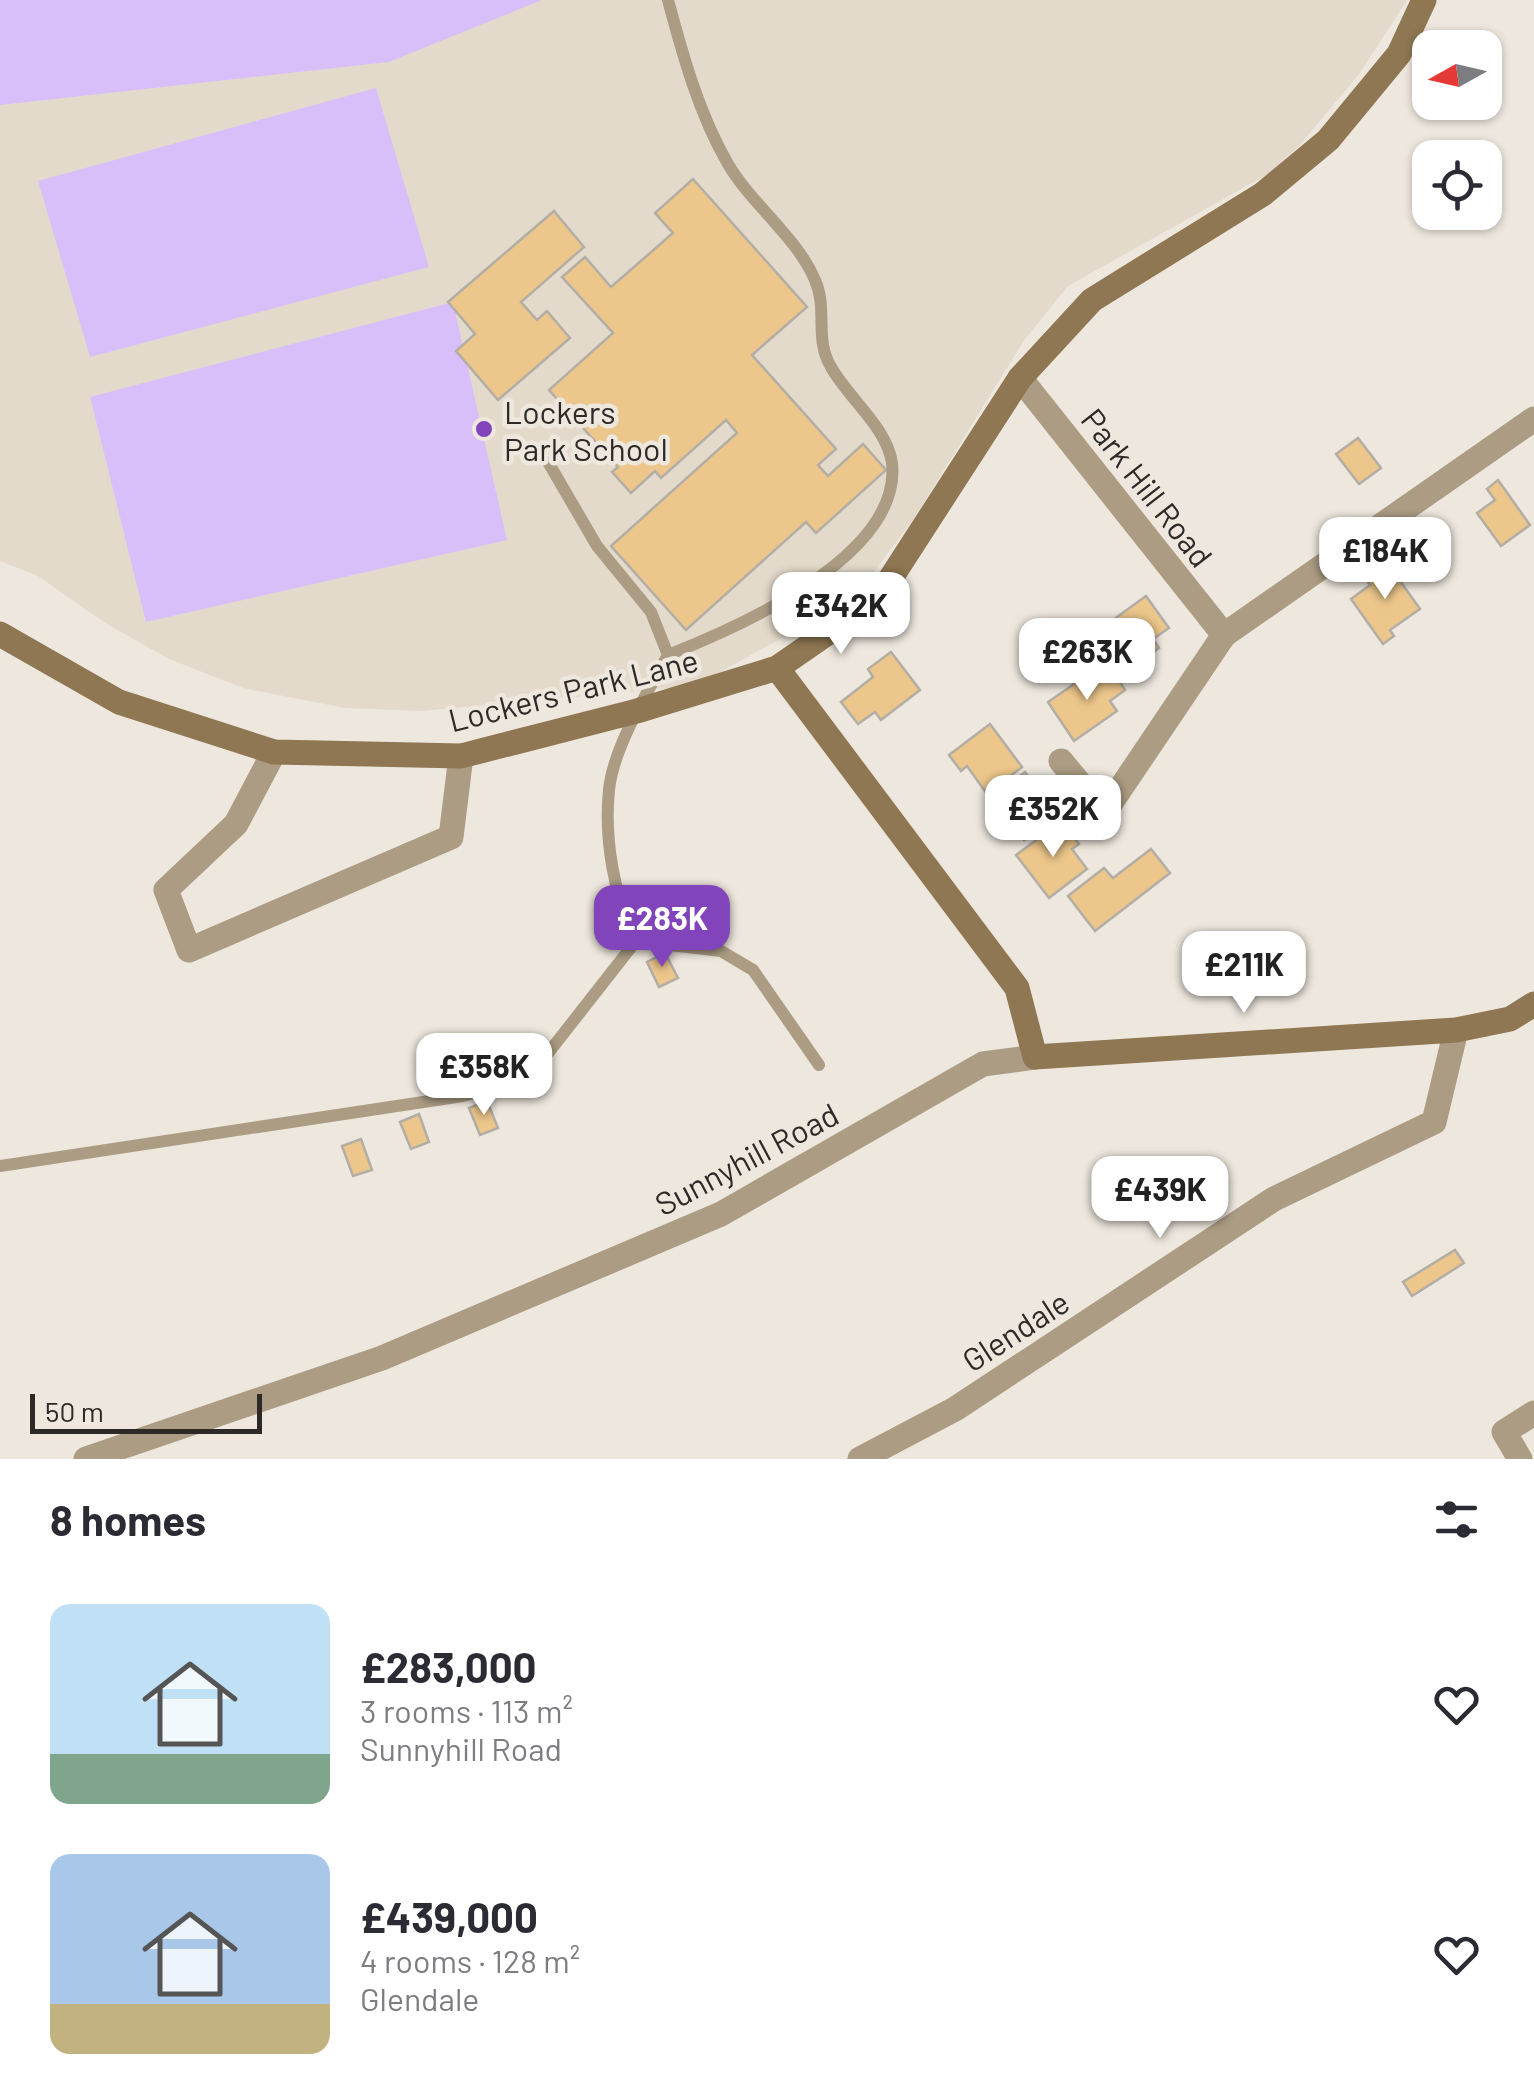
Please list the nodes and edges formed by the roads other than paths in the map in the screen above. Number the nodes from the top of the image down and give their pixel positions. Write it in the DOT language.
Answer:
graph roads {
  1 [pos="668,0"];
  2 [pos="1424,0"];
  3 [pos="1020,378"];
  4 [pos="1534,419"];
  5 [pos="548,462"];
  6 [pos="0,634"];
  7 [pos="1224,635"];
  8 [pos="668,655"];
  9 [pos="777,668"];
  10 [pos="638,711"];
  11 [pos="274,752"];
  12 [pos="461,756"];
  13 [pos="1061,761"];
  14 [pos="636,941"];
  15 [pos="1534,1004"];
  16 [pos="1456,1030"];
  17 [pos="1035,1056"];
  18 [pos="819,1065"];
  19 [pos="0,1166"];
  20 [pos="1534,1413"];
  21 [pos="86,1459"];
  22 [pos="860,1459"];
  23 [pos="1520,1459"];
  1 -- 8 [label="lane"];
  2 -- 3 [label="street, Lockers Park Lane"];
  3 -- 7 [label="street, Park Hill Road"];
  3 -- 9 [label="street, Lockers Park Lane"];
  4 -- 7 [label="street"];
  5 -- 8 [label="lane"];
  6 -- 11 [label="street, Lockers Park Lane"];
  7 -- 13 [label="street"];
  8 -- 10 [label="lane"];
  9 -- 10 [label="street, Lockers Park Lane"];
  9 -- 17 [label="street"];
  10 -- 12 [label="street, Lockers Park Lane"];
  10 -- 14 [label="lane"];
  11 -- 12 [label="street, Lockers Park Lane"];
  11 -- 12 [label="street"];
  14 -- 18 [label="lane"];
  14 -- 19 [label="lane"];
  15 -- 16 [label="street, Sunnyhill Road"];
  16 -- 17 [label="street, Sunnyhill Road"];
  16 -- 22 [label="street, Glendale"];
  17 -- 21 [label="street, Sunnyhill Road"];
  20 -- 23 [label="street"];
}
